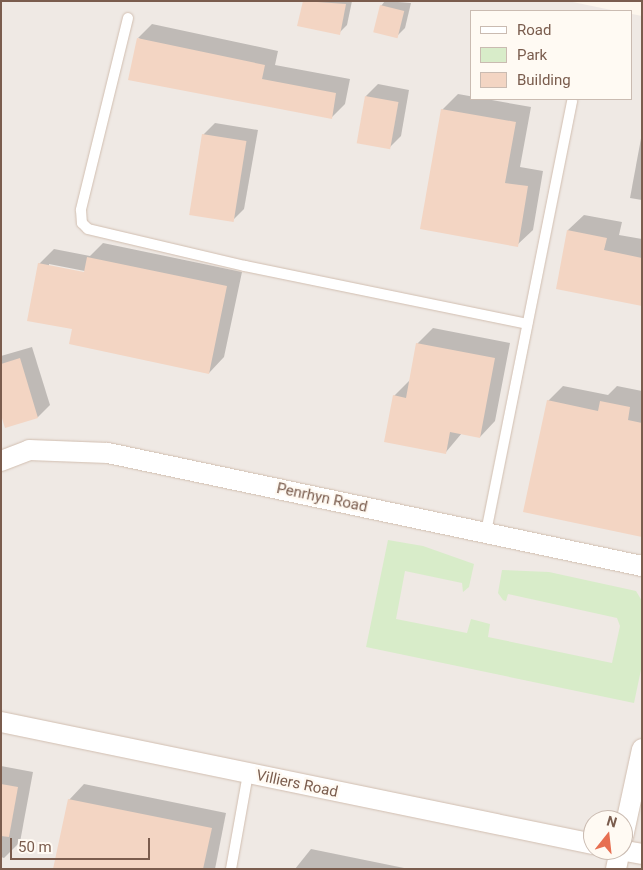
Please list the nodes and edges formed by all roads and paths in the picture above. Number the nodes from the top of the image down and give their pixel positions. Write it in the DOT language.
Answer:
graph roads {
  1 [pos="128,18"];
  2 [pos="572,100"];
  3 [pos="527,324"];
  4 [pos="1,461"];
  5 [pos="486,532"];
  6 [pos="642,566"];
  7 [pos="1,722"];
  8 [pos="642,749"];
  9 [pos="248,774"];
  10 [pos="629,810"];
  11 [pos="583,842"];
  12 [pos="231,869"];
  1 -- 3 [label="lane"];
  2 -- 3 [label="lane"];
  3 -- 5 [label="lane"];
  4 -- 5 [label="street, Penrhyn Road"];
  5 -- 6 [label="street, Penrhyn Road"];
  7 -- 9 [label="street, Villiers Road"];
  8 -- 10 [label="street"];
  9 -- 11 [label="street, Villiers Road"];
  9 -- 12 [label="lane"];
}
